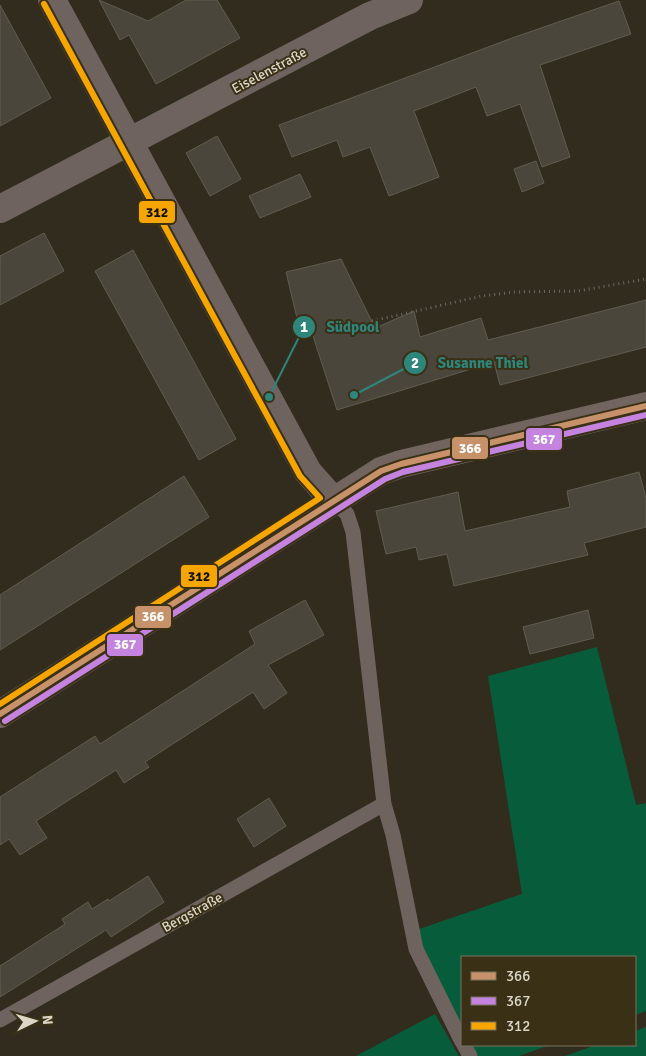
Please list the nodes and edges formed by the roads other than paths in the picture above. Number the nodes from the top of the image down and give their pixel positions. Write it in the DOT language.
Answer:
graph roads {
  1 [pos="52,0"];
  2 [pos="409,0"];
  3 [pos="129,141"];
  4 [pos="0,208"];
  5 [pos="646,406"];
  6 [pos="334,500"];
  7 [pos="0,714"];
  8 [pos="384,804"];
  9 [pos="0,1020"];
  10 [pos="461,1039"];
  1 -- 3 [label="street"];
  2 -- 3 [label="street, Eiselenstraße"];
  3 -- 4 [label="street, Eiselenstraße"];
  3 -- 6 [label="street"];
  5 -- 6 [label="street"];
  6 -- 7 [label="street"];
  6 -- 8 [label="lane"];
  8 -- 9 [label="lane, Bergstraße"];
  8 -- 10 [label="lane"];
}
